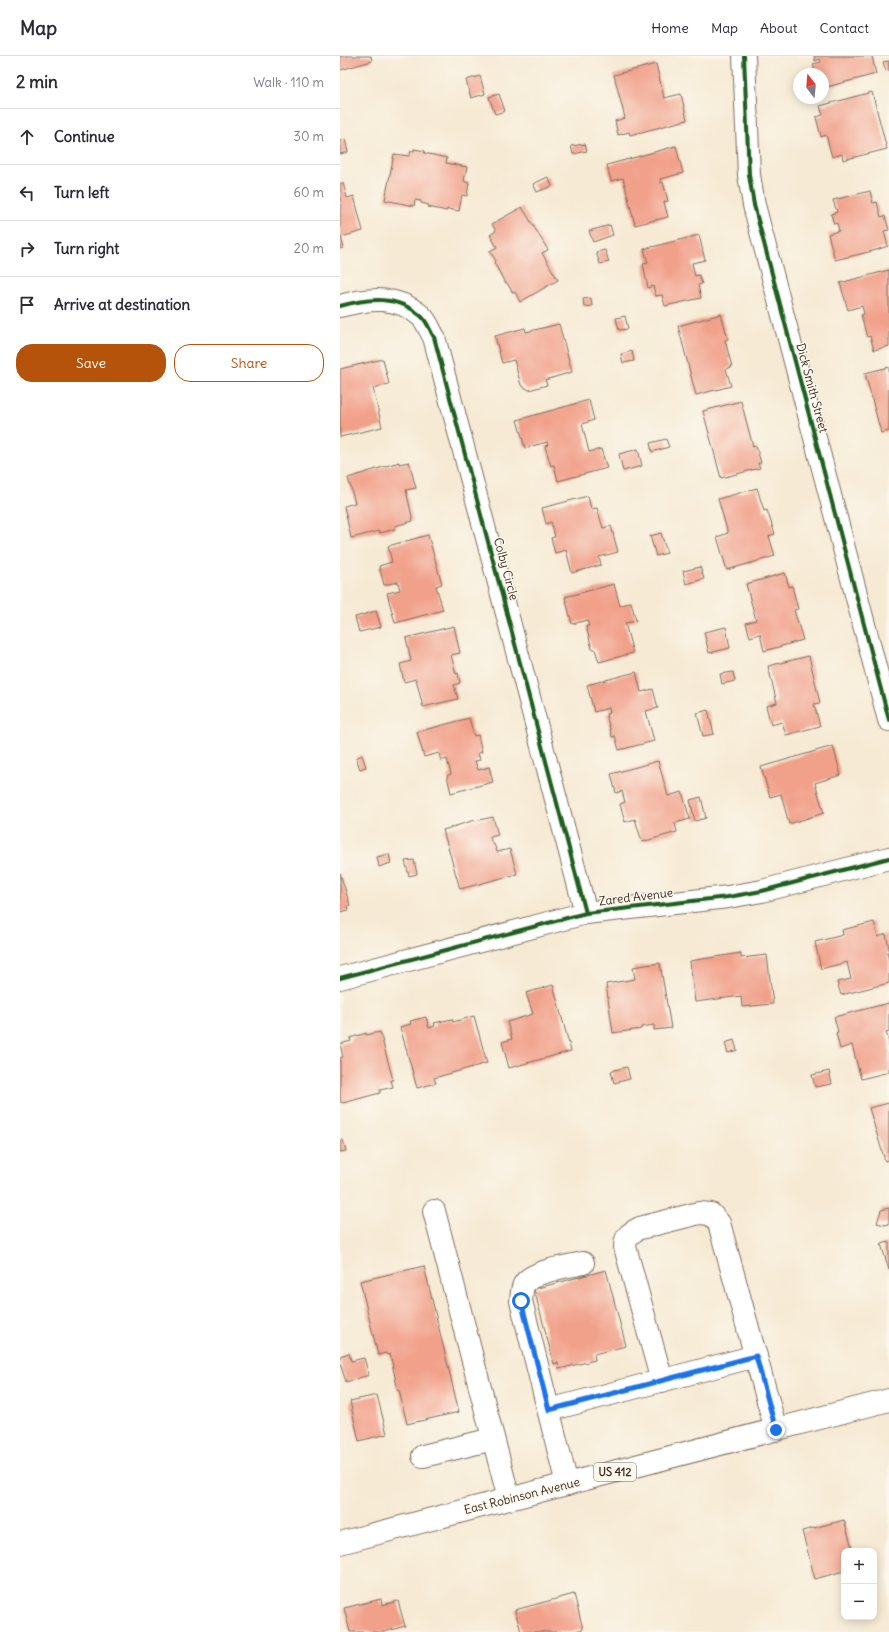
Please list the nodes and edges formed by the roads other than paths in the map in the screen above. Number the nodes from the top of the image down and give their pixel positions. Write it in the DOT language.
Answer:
graph roads {
  1 [pos="744,56"];
  2 [pos="340,306"];
  3 [pos="889,720"];
  4 [pos="889,858"];
  5 [pos="586,913"];
  6 [pos="340,978"];
  7 [pos="434,1211"];
  8 [pos="583,1263"];
  9 [pos="756,1356"];
  10 [pos="662,1381"];
  11 [pos="889,1400"];
  12 [pos="549,1410"];
  13 [pos="776,1430"];
  14 [pos="493,1439"];
  15 [pos="423,1456"];
  16 [pos="567,1484"];
  17 [pos="509,1499"];
  18 [pos="340,1543"];
  1 -- 3 [label="main road, Dick Smith Street"];
  2 -- 5 [label="main road, Colby Circle"];
  4 -- 5 [label="main road, Zared Avenue"];
  5 -- 6 [label="main road, Zared Avenue"];
  7 -- 14 [label="main road"];
  8 -- 12 [label="main road"];
  9 -- 10 [label="main road"];
  9 -- 10 [label="main road"];
  9 -- 13 [label="main road"];
  10 -- 12 [label="main road"];
  11 -- 13 [label="main road, East Robinson Avenue / US 412"];
  12 -- 16 [label="main road"];
  13 -- 16 [label="main road, East Robinson Avenue / US 412"];
  14 -- 15 [label="main road"];
  14 -- 17 [label="main road"];
  16 -- 17 [label="main road, East Robinson Avenue / US 412"];
  17 -- 18 [label="main road, East Robinson Avenue / US 412"];
}
